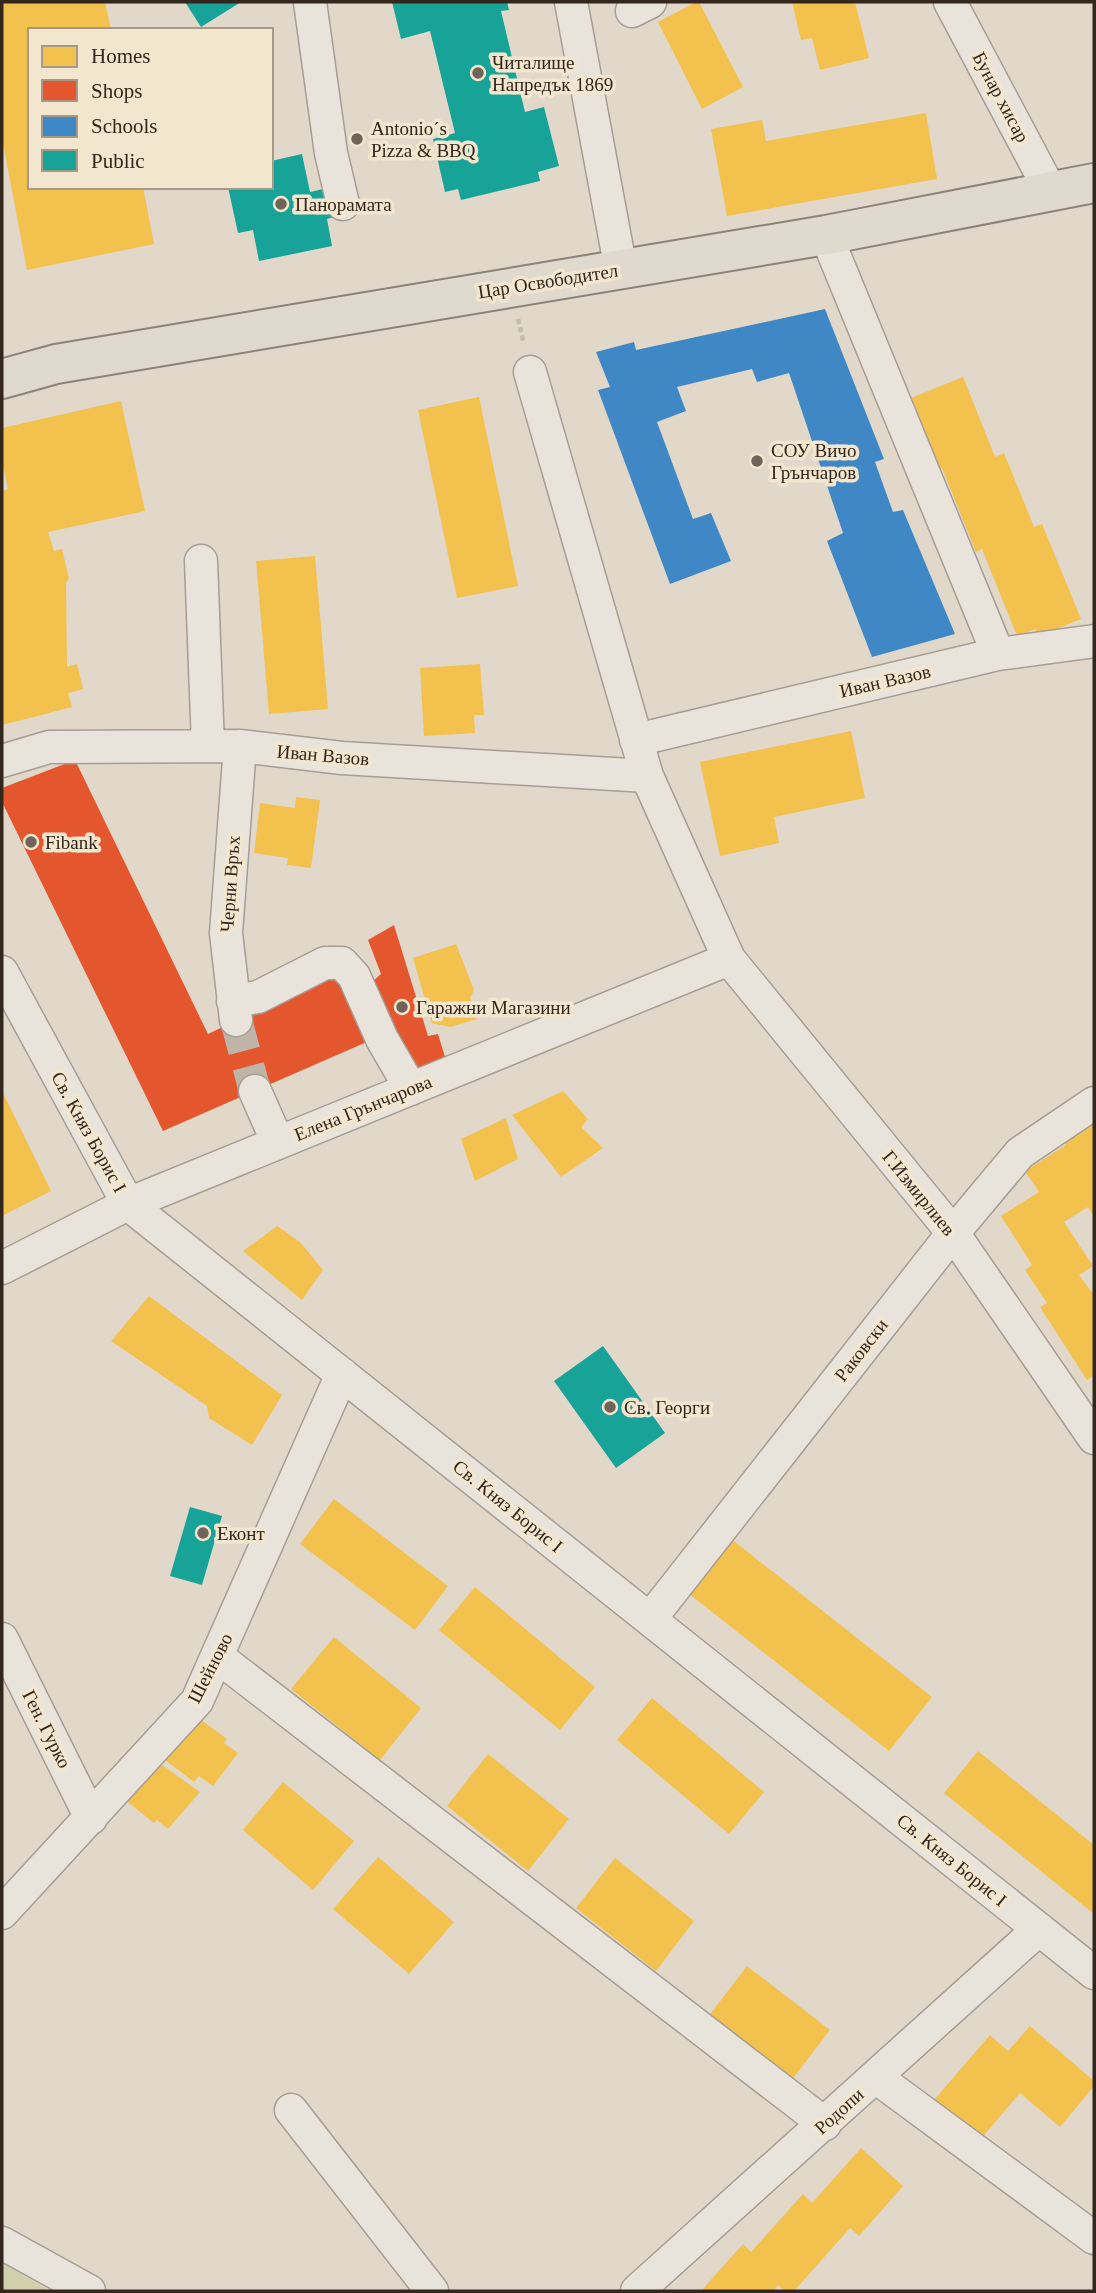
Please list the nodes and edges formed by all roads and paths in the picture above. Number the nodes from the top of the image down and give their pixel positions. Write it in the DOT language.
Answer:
graph roads {
  1 [pos="310,2"];
  2 [pos="571,2"];
  3 [pos="950,2"];
  4 [pos="1094,183"];
  5 [pos="1051,192"];
  6 [pos="342,204"];
  7 [pos="826,235"];
  8 [pos="621,270"];
  9 [pos="510,287"];
  10 [pos="530,372"];
  11 [pos="2,379"];
  12 [pos="201,561"];
  13 [pos="1094,641"];
  14 [pos="998,654"];
  15 [pos="636,740"];
  16 [pos="208,746"];
  17 [pos="240,746"];
  18 [pos="2,761"];
  19 [pos="647,776"];
  20 [pos="729,959"];
  21 [pos="2,972"];
  22 [pos="411,1089"];
  23 [pos="255,1091"];
  24 [pos="1094,1103"];
  25 [pos="278,1143"];
  26 [pos="128,1204"];
  27 [pos="953,1233"];
  28 [pos="2,1268"];
  29 [pos="342,1374"];
  30 [pos="1094,1438"];
  31 [pos="650,1619"];
  32 [pos="2,1639"];
  33 [pos="218,1657"];
  34 [pos="91,1818"];
  35 [pos="2,1913"];
  36 [pos="1039,1929"];
  37 [pos="1094,1973"];
  38 [pos="877,2078"];
  39 [pos="290,2109"];
  40 [pos="825,2124"];
  41 [pos="1094,2238"];
  42 [pos="2,2243"];
  43 [pos="89,2291"];
  44 [pos="432,2291"];
  45 [pos="637,2291"];
  1 -- 6 [label="street"];
  2 -- 8 [label="street"];
  3 -- 5 [label="street, Бунар хисар"];
  4 -- 5 [label="main road, Цар Освободител"];
  5 -- 7 [label="main road, Цар Освободител"];
  7 -- 8 [label="main road, Цар Освободител"];
  7 -- 14 [label="street"];
  8 -- 9 [label="main road, Цар Освободител"];
  9 -- 10 [label="path"];
  9 -- 11 [label="main road, Цар Освободител"];
  10 -- 15 [label="street, Г.Измирлиев"];
  12 -- 16 [label="street"];
  13 -- 14 [label="street, Иван Вазов"];
  14 -- 15 [label="street, Иван Вазов"];
  15 -- 19 [label="street, Г.Измирлиев"];
  16 -- 17 [label="street, Иван Вазов"];
  16 -- 18 [label="street, Иван Вазов"];
  17 -- 19 [label="street, Иван Вазов"];
  17 -- 22 [label="street, Черни Връх"];
  19 -- 20 [label="street, Г.Измирлиев"];
  20 -- 22 [label="street, Елена Грънчарова"];
  20 -- 27 [label="street, Г.Измирлиев"];
  21 -- 26 [label="street, Св. Княз Борис I"];
  22 -- 25 [label="street, Елена Грънчарова"];
  23 -- 25 [label="street"];
  24 -- 27 [label="street, Раковски"];
  25 -- 26 [label="street, Елена Грънчарова"];
  26 -- 28 [label="street, Елена Грънчарова"];
  26 -- 29 [label="street, Св. Княз Борис I"];
  27 -- 30 [label="street, Г.Измирлиев"];
  27 -- 31 [label="street, Раковски"];
  29 -- 31 [label="street, Св. Княз Борис I"];
  29 -- 33 [label="street, Шейново"];
  31 -- 36 [label="street, Св. Княз Борис I"];
  32 -- 34 [label="street, Ген. Гурко"];
  33 -- 34 [label="street, Шейново"];
  33 -- 40 [label="street"];
  34 -- 35 [label="street, Шейново"];
  36 -- 37 [label="street, Св. Княз Борис I"];
  36 -- 38 [label="street, Родопи"];
  38 -- 40 [label="street, Родопи"];
  38 -- 41 [label="street"];
  39 -- 44 [label="street"];
  40 -- 45 [label="street, Родопи"];
  42 -- 43 [label="street"];
}
